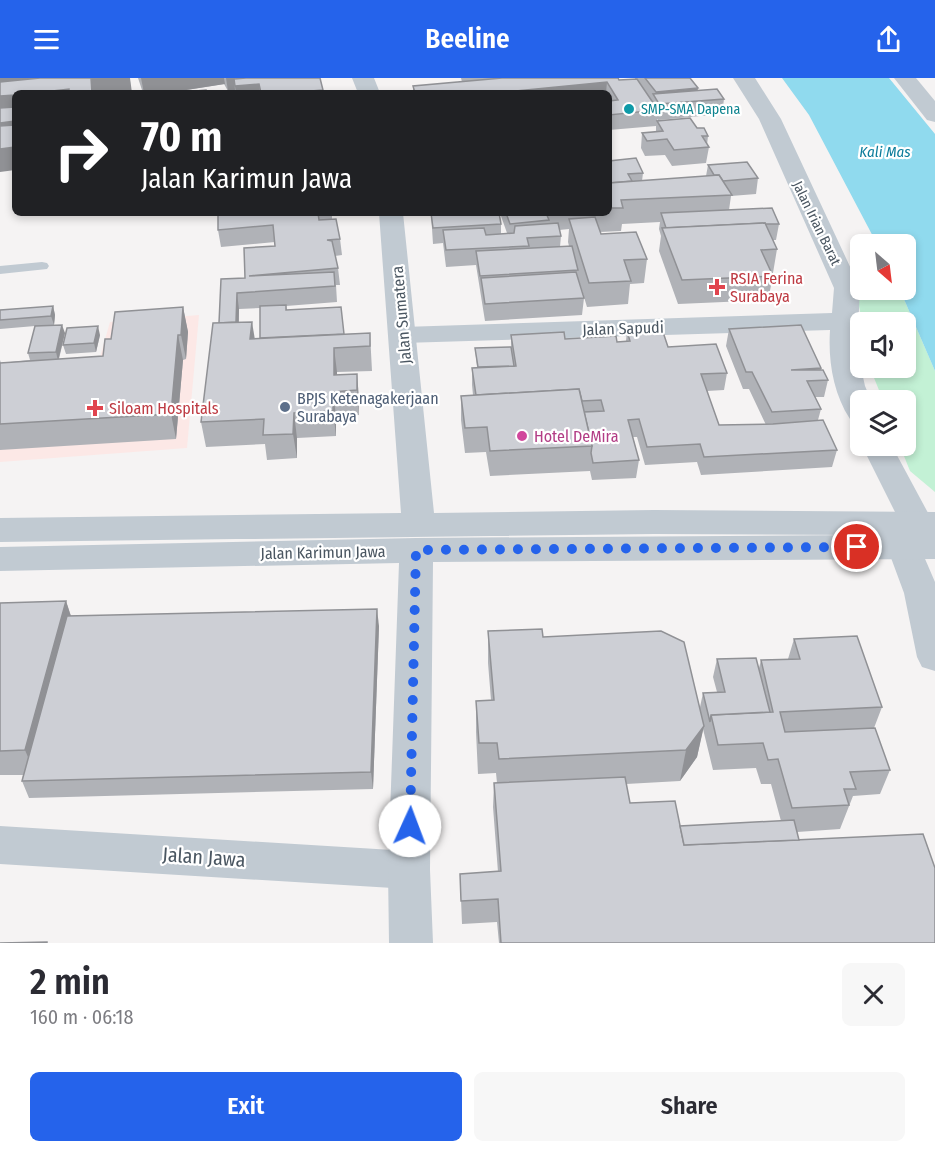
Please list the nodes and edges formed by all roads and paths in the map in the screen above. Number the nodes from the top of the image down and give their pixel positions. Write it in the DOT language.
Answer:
graph roads {
  1 [pos="744,78"];
  2 [pos="905,78"];
  3 [pos="935,115"];
  4 [pos="391,216"];
  5 [pos="42,266"];
  6 [pos="0,270"];
  7 [pos="843,321"];
  8 [pos="403,335"];
  9 [pos="852,390"];
  10 [pos="882,456"];
  11 [pos="923,535"];
  12 [pos="417,537"];
  13 [pos="3,545"];
  14 [pos="935,657"];
  15 [pos="0,845"];
  16 [pos="409,870"];
  17 [pos="411,943"];
  1 -- 7 [label="street, Jalan Irian Barat"];
  2 -- 3 [label="street"];
  4 -- 8 [label="street, Jalan Sumatera"];
  5 -- 6 [label="lane"];
  7 -- 8 [label="street, Jalan Sapudi"];
  7 -- 9 [label="street, Jalan Irian Barat"];
  8 -- 12 [label="street, Jalan Sumatera"];
  10 -- 11 [label="street"];
  11 -- 12 [label="street, Jalan Karimun Jawa"];
  11 -- 14 [label="street"];
  12 -- 13 [label="street, Jalan Karimun Jawa"];
  12 -- 16 [label="street, Jalan Sumatera"];
  15 -- 16 [label="street, Jalan Jawa"];
  16 -- 17 [label="street, Jalan Sumatera"];
}
